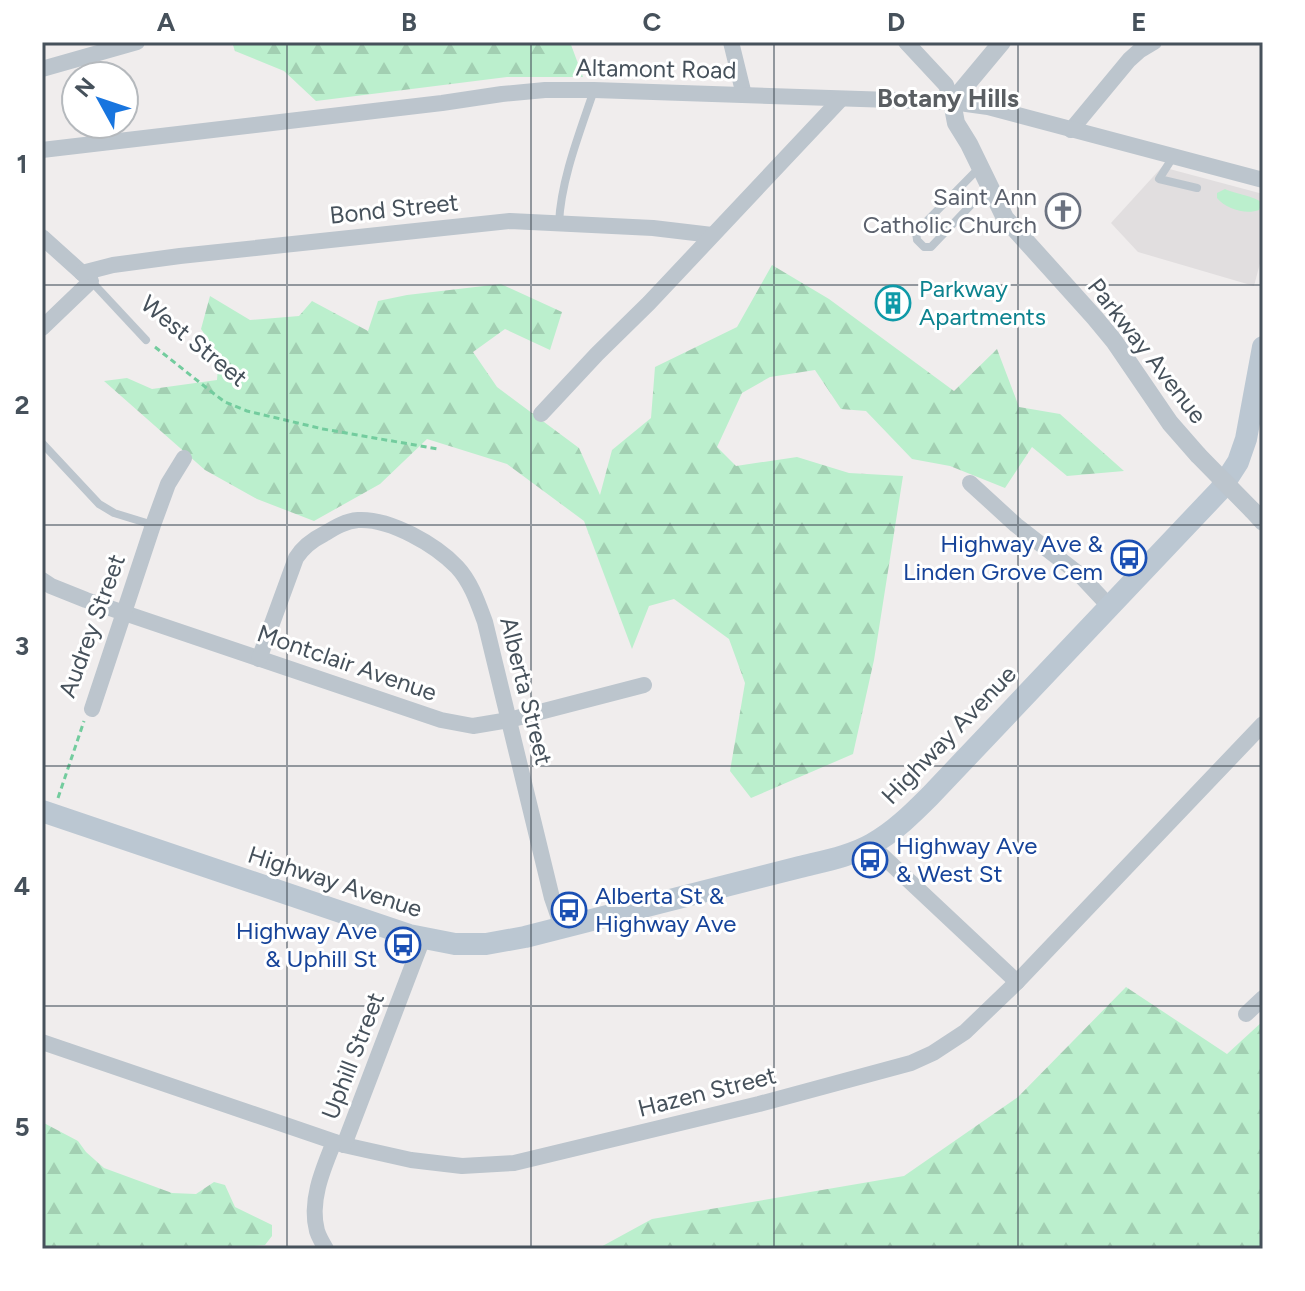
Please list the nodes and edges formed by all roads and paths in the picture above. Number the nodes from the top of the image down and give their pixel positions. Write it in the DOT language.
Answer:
graph roads {
  1 [pos="137,42"];
  2 [pos="731,42"];
  3 [pos="906,42"];
  4 [pos="1002,42"];
  5 [pos="1154,42"];
  6 [pos="96,48"];
  7 [pos="42,69"];
  8 [pos="594,90"];
  9 [pos="744,95"];
  10 [pos="841,99"];
  11 [pos="952,102"];
  12 [pos="1071,130"];
  13 [pos="42,150"];
  14 [pos="1173,157"];
  15 [pos="980,167"];
  16 [pos="1263,180"];
  17 [pos="989,186"];
  18 [pos="1197,188"];
  19 [pos="559,224"];
  20 [pos="712,235"];
  21 [pos="42,237"];
  22 [pos="86,277"];
  23 [pos="42,328"];
  24 [pos="146,340"];
  25 [pos="1263,347"];
  26 [pos="541,414"];
  27 [pos="42,443"];
  28 [pos="438,449"];
  29 [pos="184,458"];
  30 [pos="970,483"];
  31 [pos="1257,516"];
  32 [pos="153,525"];
  33 [pos="42,580"];
  34 [pos="1109,606"];
  35 [pos="123,613"];
  36 [pos="259,659"];
  37 [pos="644,685"];
  38 [pos="92,709"];
  39 [pos="509,720"];
  40 [pos="1263,724"];
  41 [pos="47,813"];
  42 [pos="871,845"];
  43 [pos="562,927"];
  44 [pos="423,938"];
  45 [pos="1017,982"];
  46 [pos="1263,998"];
  47 [pos="1246,1014"];
  48 [pos="42,1042"];
  49 [pos="339,1144"];
  50 [pos="326,1249"];
  1 -- 6 [label="street"];
  2 -- 9 [label="street"];
  3 -- 11 [label="street"];
  4 -- 11 [label="street"];
  5 -- 12 [label="street"];
  6 -- 7 [label="street"];
  8 -- 9 [label="street, Altamont Road"];
  8 -- 13 [label="street, Altamont Road"];
  8 -- 19 [label="lane"];
  9 -- 10 [label="street, Altamont Road"];
  10 -- 11 [label="street, Altamont Road"];
  10 -- 20 [label="street"];
  11 -- 12 [label="street, Altamont Road"];
  11 -- 15 [label="street, Parkway Avenue"];
  12 -- 14 [label="street, Altamont Road"];
  14 -- 16 [label="street, Altamont Road"];
  14 -- 18 [label="lane"];
  15 -- 17 [label="street, Parkway Avenue"];
  15 -- 17 [label="lane"];
  17 -- 31 [label="street, Parkway Avenue, bridge"];
  19 -- 20 [label="street, Bond Street"];
  19 -- 22 [label="street, Bond Street"];
  20 -- 26 [label="street"];
  21 -- 22 [label="street, West Street"];
  22 -- 23 [label="street"];
  22 -- 24 [label="lane, West Street"];
  24 -- 28 [label="path, West Street"];
  25 -- 34 [label="main road, Highway Avenue"];
  27 -- 32 [label="lane"];
  29 -- 32 [label="street, Audrey Street"];
  30 -- 34 [label="street"];
  32 -- 35 [label="street, Audrey Street"];
  33 -- 35 [label="street, Montclair Avenue"];
  34 -- 42 [label="main road, Highway Avenue"];
  35 -- 36 [label="street, Montclair Avenue"];
  35 -- 38 [label="street, Audrey Street"];
  36 -- 39 [label="street, Montclair Avenue"];
  36 -- 39 [label="street, Alberta Street"];
  37 -- 39 [label="street, Montclair Avenue"];
  38 -- 41 [label="path, Audrey Street"];
  39 -- 43 [label="street, Alberta Street"];
  40 -- 45 [label="street, Hazen Street"];
  41 -- 44 [label="main road, Highway Avenue"];
  42 -- 43 [label="main road, Highway Avenue"];
  42 -- 45 [label="street"];
  43 -- 44 [label="main road, Highway Avenue"];
  44 -- 49 [label="street, Uphill Street"];
  45 -- 49 [label="street, Hazen Street"];
  46 -- 47 [label="street"];
  48 -- 49 [label="street, Hazen Street"];
  49 -- 50 [label="street, Uphill Street"];
}
